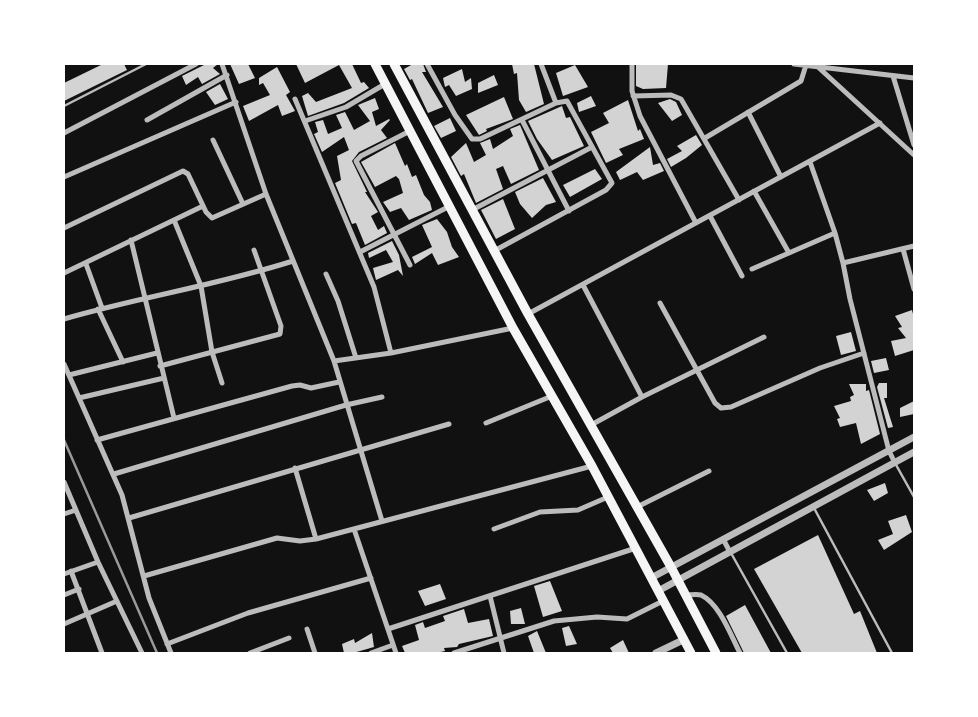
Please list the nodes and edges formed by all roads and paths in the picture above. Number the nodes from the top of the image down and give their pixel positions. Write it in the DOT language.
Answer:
graph roads {
  1 [pos="146,64"];
  2 [pos="196,64"];
  3 [pos="222,64"];
  4 [pos="375,64"];
  5 [pos="394,64"];
  6 [pos="427,64"];
  7 [pos="541,64"];
  8 [pos="632,64"];
  9 [pos="794,64"];
  10 [pos="806,66"];
  11 [pos="818,67"];
  12 [pos="227,75"];
  13 [pos="893,76"];
  14 [pos="914,78"];
  15 [pos="386,84"];
  16 [pos="633,96"];
  17 [pos="295,99"];
  18 [pos="236,102"];
  19 [pos="556,103"];
  20 [pos="64,106"];
  21 [pos="748,112"];
  22 [pos="147,120"];
  23 [pos="522,120"];
  24 [pos="305,121"];
  25 [pos="880,123"];
  26 [pos="410,131"];
  27 [pos="64,133"];
  28 [pos="705,138"];
  29 [pos="213,140"];
  30 [pos="914,144"];
  31 [pos="592,147"];
  32 [pos="914,154"];
  33 [pos="810,162"];
  34 [pos="548,170"];
  35 [pos="64,177"];
  36 [pos="781,177"];
  37 [pos="754,191"];
  38 [pos="266,194"];
  39 [pos="740,200"];
  40 [pos="243,204"];
  41 [pos="203,206"];
  42 [pos="450,206"];
  43 [pos="472,210"];
  44 [pos="570,211"];
  45 [pos="710,216"];
  46 [pos="174,220"];
  47 [pos="696,223"];
  48 [pos="64,228"];
  49 [pos="835,233"];
  50 [pos="395,235"];
  51 [pos="131,240"];
  52 [pos="914,246"];
  53 [pos="903,249"];
  54 [pos="254,250"];
  55 [pos="494,251"];
  56 [pos="360,252"];
  57 [pos="789,253"];
  58 [pos="293,261"];
  59 [pos="843,263"];
  60 [pos="86,264"];
  61 [pos="410,266"];
  62 [pos="752,269"];
  63 [pos="261,271"];
  64 [pos="64,273"];
  65 [pos="326,274"];
  66 [pos="742,276"];
  67 [pos="583,285"];
  68 [pos="201,286"];
  69 [pos="914,289"];
  70 [pos="144,297"];
  71 [pos="660,303"];
  72 [pos="100,308"];
  73 [pos="528,314"];
  74 [pos="64,319"];
  75 [pos="513,328"];
  76 [pos="764,337"];
  77 [pos="212,352"];
  78 [pos="157,353"];
  79 [pos="392,353"];
  80 [pos="864,353"];
  81 [pos="356,358"];
  82 [pos="334,360"];
  83 [pos="123,362"];
  84 [pos="64,364"];
  85 [pos="160,366"];
  86 [pos="697,369"];
  87 [pos="68,375"];
  88 [pos="164,378"];
  89 [pos="339,382"];
  90 [pos="222,383"];
  91 [pos="552,396"];
  92 [pos="382,397"];
  93 [pos="642,397"];
  94 [pos="79,398"];
  95 [pos="346,405"];
  96 [pos="174,418"];
  97 [pos="486,422"];
  98 [pos="449,424"];
  99 [pos="590,426"];
  100 [pos="914,437"];
  101 [pos="97,440"];
  102 [pos="360,451"];
  103 [pos="889,451"];
  104 [pos="914,452"];
  105 [pos="895,463"];
  106 [pos="592,466"];
  107 [pos="295,468"];
  108 [pos="709,471"];
  109 [pos="114,474"];
  110 [pos="64,482"];
  111 [pos="807,495"];
  112 [pos="608,497"];
  113 [pos="914,497"];
  114 [pos="636,507"];
  115 [pos="814,508"];
  116 [pos="76,510"];
  117 [pos="64,514"];
  118 [pos="129,518"];
  119 [pos="382,521"];
  120 [pos="354,529"];
  121 [pos="494,529"];
  122 [pos="316,539"];
  123 [pos="723,539"];
  124 [pos="636,548"];
  125 [pos="730,552"];
  126 [pos="98,562"];
  127 [pos="671,567"];
  128 [pos="72,572"];
  129 [pos="64,574"];
  130 [pos="144,576"];
  131 [pos="371,578"];
  132 [pos="651,578"];
  133 [pos="678,580"];
  134 [pos="79,588"];
  135 [pos="658,591"];
  136 [pos="64,595"];
  137 [pos="685,595"];
  138 [pos="490,596"];
  139 [pos="117,601"];
  140 [pos="663,601"];
  141 [pos="88,614"];
  142 [pos="64,624"];
  143 [pos="307,629"];
  144 [pos="388,629"];
  145 [pos="289,638"];
  146 [pos="500,638"];
  147 [pos="683,640"];
  148 [pos="167,644"];
  149 [pos="394,645"];
  150 [pos="102,653"];
  151 [pos="142,653"];
  152 [pos="171,653"];
  153 [pos="250,653"];
  154 [pos="315,653"];
  155 [pos="370,653"];
  156 [pos="396,653"];
  157 [pos="454,653"];
  158 [pos="504,653"];
  159 [pos="656,653"];
  160 [pos="690,653"];
  161 [pos="716,653"];
  162 [pos="740,653"];
  163 [pos="787,653"];
  164 [pos="892,653"];
  1 -- 20 [label="lane"];
  2 -- 27 [label="street"];
  3 -- 12 [label="street"];
  4 -- 15 [label="main road"];
  5 -- 43 [label="main road"];
  6 -- 23 [label="street"];
  7 -- 19 [label="street"];
  8 -- 16 [label="street"];
  9 -- 10 [label="street"];
  10 -- 11 [label="street"];
  10 -- 21 [label="street"];
  11 -- 13 [label="street"];
  11 -- 25 [label="street"];
  12 -- 18 [label="street"];
  12 -- 22 [label="street"];
  13 -- 14 [label="street"];
  13 -- 30 [label="street"];
  15 -- 24 [label="street"];
  15 -- 26 [label="main road"];
  16 -- 28 [label="street"];
  16 -- 47 [label="street"];
  17 -- 24 [label="street"];
  18 -- 35 [label="street"];
  18 -- 38 [label="street"];
  19 -- 23 [label="street"];
  19 -- 31 [label="street"];
  21 -- 28 [label="street"];
  21 -- 36 [label="street"];
  23 -- 34 [label="street"];
  24 -- 56 [label="street"];
  25 -- 32 [label="street"];
  25 -- 33 [label="street"];
  26 -- 42 [label="main road"];
  26 -- 50 [label="street"];
  28 -- 39 [label="street"];
  29 -- 40 [label="street"];
  31 -- 34 [label="street"];
  31 -- 44 [label="street"];
  33 -- 36 [label="street"];
  33 -- 49 [label="street"];
  34 -- 43 [label="street"];
  34 -- 44 [label="street"];
  36 -- 37 [label="street"];
  37 -- 39 [label="street"];
  37 -- 57 [label="street"];
  38 -- 40 [label="street"];
  38 -- 58 [label="street"];
  39 -- 45 [label="street"];
  40 -- 41 [label="street"];
  41 -- 46 [label="street"];
  41 -- 48 [label="street"];
  42 -- 50 [label="street"];
  42 -- 75 [label="main road"];
  43 -- 55 [label="main road"];
  44 -- 55 [label="street"];
  45 -- 47 [label="street"];
  45 -- 66 [label="street"];
  46 -- 51 [label="street"];
  46 -- 68 [label="street"];
  47 -- 67 [label="street"];
  49 -- 57 [label="street"];
  49 -- 59 [label="street"];
  50 -- 56 [label="street"];
  50 -- 61 [label="street"];
  51 -- 60 [label="street"];
  51 -- 70 [label="street"];
  52 -- 53 [label="street"];
  53 -- 59 [label="street"];
  53 -- 69 [label="street"];
  54 -- 63 [label="street"];
  55 -- 73 [label="main road"];
  56 -- 79 [label="street"];
  57 -- 62 [label="street"];
  58 -- 63 [label="street"];
  58 -- 82 [label="street"];
  59 -- 80 [label="street"];
  60 -- 64 [label="street"];
  60 -- 72 [label="street"];
  63 -- 68 [label="street"];
  63 -- 77 [label="street"];
  65 -- 81 [label="street"];
  67 -- 73 [label="street"];
  67 -- 93 [label="street"];
  68 -- 70 [label="street"];
  68 -- 77 [label="street"];
  70 -- 72 [label="street"];
  70 -- 78 [label="street"];
  71 -- 86 [label="street"];
  72 -- 74 [label="street"];
  72 -- 83 [label="street"];
  73 -- 99 [label="main road"];
  75 -- 79 [label="street"];
  75 -- 91 [label="main road"];
  76 -- 86 [label="street"];
  77 -- 85 [label="street"];
  77 -- 90 [label="street"];
  78 -- 83 [label="street"];
  78 -- 85 [label="street"];
  79 -- 81 [label="street"];
  80 -- 86 [label="street"];
  80 -- 103 [label="street"];
  81 -- 82 [label="street"];
  82 -- 89 [label="street"];
  83 -- 87 [label="street"];
  84 -- 87 [label="street"];
  85 -- 88 [label="street"];
  86 -- 93 [label="street"];
  87 -- 94 [label="street"];
  88 -- 94 [label="street"];
  88 -- 96 [label="street"];
  89 -- 95 [label="street"];
  89 -- 96 [label="street"];
  91 -- 97 [label="street"];
  91 -- 106 [label="main road"];
  92 -- 95 [label="street"];
  93 -- 99 [label="street"];
  94 -- 101 [label="street"];
  95 -- 102 [label="street"];
  95 -- 109 [label="street"];
  96 -- 101 [label="street"];
  98 -- 102 [label="street"];
  99 -- 114 [label="main road"];
  100 -- 103 [label="street"];
  101 -- 109 [label="street"];
  102 -- 107 [label="street"];
  102 -- 119 [label="street"];
  103 -- 105 [label="street"];
  103 -- 111 [label="street"];
  104 -- 105 [label="street"];
  105 -- 113 [label="lane"];
  105 -- 115 [label="street"];
  106 -- 112 [label="main road"];
  106 -- 119 [label="street"];
  107 -- 118 [label="street"];
  107 -- 122 [label="street"];
  108 -- 114 [label="street"];
  109 -- 118 [label="street"];
  110 -- 116 [label="street"];
  111 -- 115 [label="street"];
  111 -- 123 [label="street"];
  112 -- 121 [label="street"];
  112 -- 124 [label="main road"];
  114 -- 127 [label="main road"];
  115 -- 125 [label="street"];
  115 -- 164 [label="lane"];
  116 -- 117 [label="street"];
  116 -- 126 [label="street"];
  118 -- 130 [label="street"];
  119 -- 120 [label="street"];
  120 -- 122 [label="street"];
  120 -- 131 [label="street"];
  122 -- 130 [label="street"];
  123 -- 125 [label="street"];
  123 -- 127 [label="street"];
  124 -- 132 [label="main road"];
  124 -- 138 [label="street"];
  125 -- 133 [label="street"];
  125 -- 163 [label="lane"];
  126 -- 128 [label="street"];
  126 -- 139 [label="street"];
  127 -- 132 [label="street"];
  127 -- 133 [label="main road"];
  128 -- 129 [label="street"];
  128 -- 134 [label="street"];
  130 -- 148 [label="street"];
  131 -- 144 [label="street"];
  131 -- 148 [label="street"];
  132 -- 135 [label="main road"];
  133 -- 135 [label="street"];
  133 -- 137 [label="main road"];
  134 -- 136 [label="street"];
  134 -- 141 [label="street"];
  135 -- 140 [label="main road"];
  137 -- 161 [label="main road"];
  137 -- 162 [label="street"];
  138 -- 144 [label="street"];
  138 -- 146 [label="street"];
  139 -- 141 [label="street"];
  139 -- 151 [label="street"];
  140 -- 146 [label="street"];
  140 -- 147 [label="main road"];
  141 -- 142 [label="street"];
  141 -- 150 [label="street"];
  143 -- 154 [label="street"];
  144 -- 149 [label="street"];
  145 -- 153 [label="street"];
  146 -- 157 [label="street"];
  146 -- 158 [label="street"];
  147 -- 159 [label="street"];
  147 -- 160 [label="main road"];
  148 -- 152 [label="street"];
  149 -- 155 [label="street"];
  149 -- 156 [label="street"];
}
